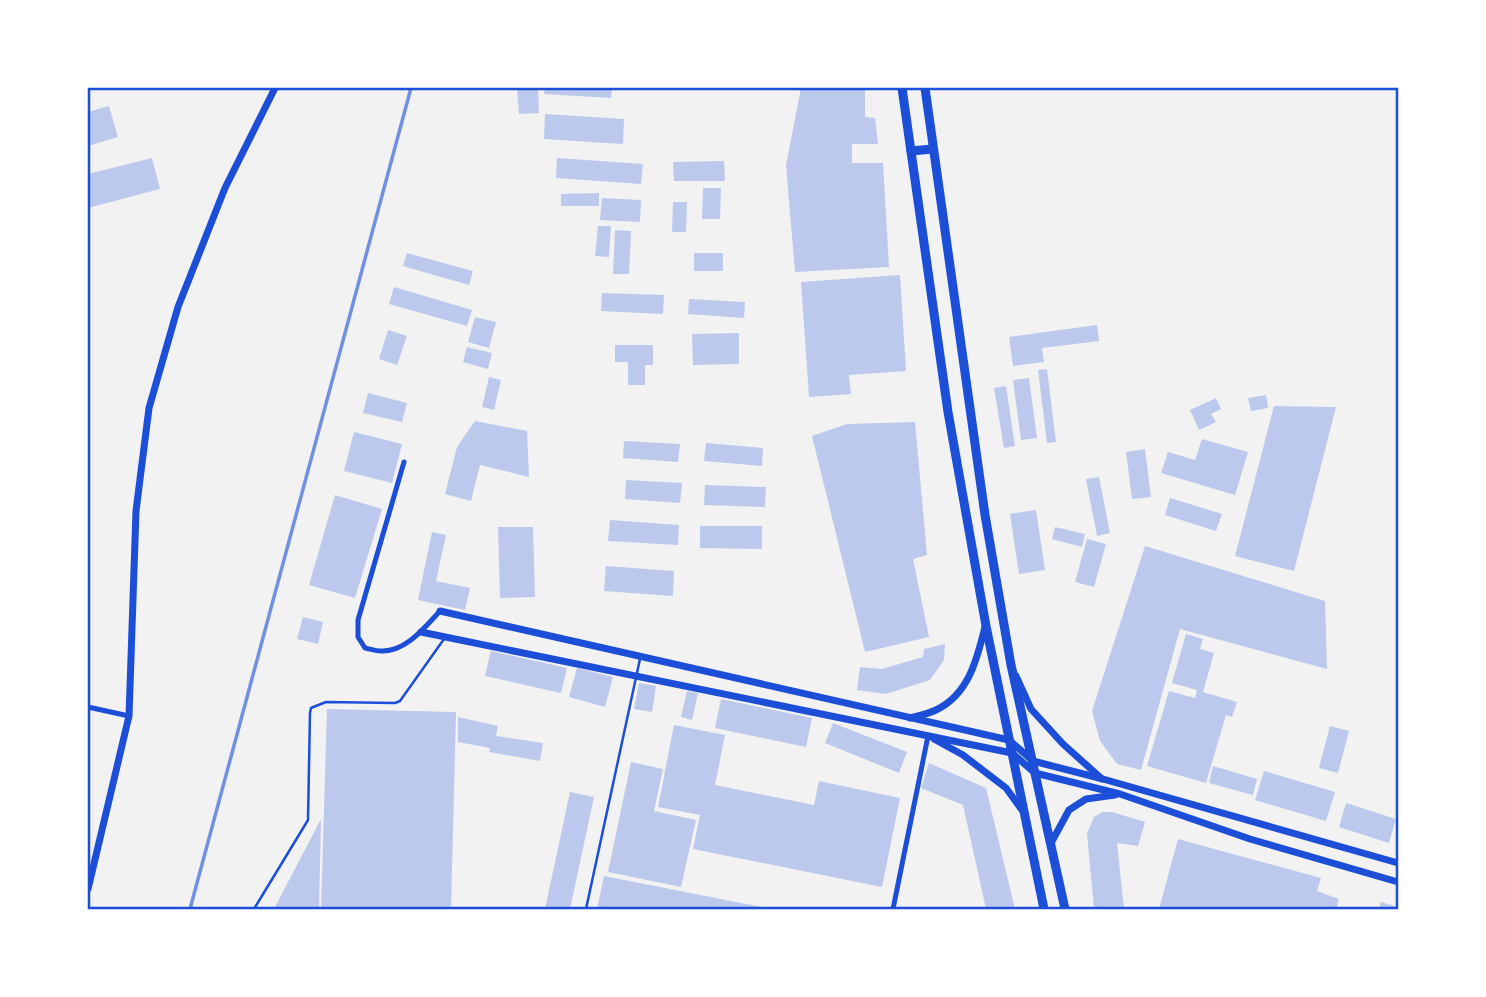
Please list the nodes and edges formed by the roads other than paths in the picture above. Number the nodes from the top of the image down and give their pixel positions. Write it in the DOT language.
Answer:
graph roads {
  1 [pos="275,88"];
  2 [pos="902,88"];
  3 [pos="925,88"];
  4 [pos="933,149"];
  5 [pos="911,151"];
  6 [pos="404,462"];
  7 [pos="440,611"];
  8 [pos="986,626"];
  9 [pos="421,632"];
  10 [pos="446,637"];
  11 [pos="641,655"];
  12 [pos="1011,665"];
  13 [pos="636,676"];
  14 [pos="88,707"];
  15 [pos="129,716"];
  16 [pos="908,718"];
  17 [pos="928,736"];
  18 [pos="1009,740"];
  19 [pos="1012,753"];
  20 [pos="1033,761"];
  21 [pos="1035,773"];
  22 [pos="1102,779"];
  23 [pos="1120,794"];
  24 [pos="1024,813"];
  25 [pos="1051,843"];
  26 [pos="1398,863"];
  27 [pos="1398,882"];
  28 [pos="88,889"];
  29 [pos="254,909"];
  30 [pos="586,909"];
  31 [pos="893,909"];
  32 [pos="1044,909"];
  33 [pos="1065,909"];
  1 -- 15 [label="street"];
  2 -- 5 [label="main road"];
  3 -- 4 [label="main road"];
  4 -- 5 [label="main road"];
  4 -- 12 [label="main road"];
  5 -- 8 [label="main road"];
  6 -- 9 [label="street"];
  7 -- 9 [label="street"];
  7 -- 11 [label="street"];
  8 -- 16 [label="street"];
  8 -- 18 [label="main road"];
  9 -- 10 [label="street"];
  10 -- 13 [label="street"];
  10 -- 29 [label="lane"];
  11 -- 13 [label="lane"];
  11 -- 16 [label="street"];
  12 -- 20 [label="main road"];
  12 -- 22 [label="street"];
  13 -- 17 [label="street"];
  13 -- 30 [label="lane"];
  14 -- 15 [label="street"];
  15 -- 28 [label="street"];
  16 -- 18 [label="street"];
  17 -- 19 [label="street"];
  17 -- 24 [label="street"];
  17 -- 31 [label="street"];
  18 -- 19 [label="main road"];
  18 -- 20 [label="street"];
  19 -- 21 [label="street"];
  19 -- 24 [label="main road"];
  20 -- 21 [label="main road"];
  20 -- 22 [label="street"];
  21 -- 23 [label="street"];
  21 -- 25 [label="main road"];
  22 -- 26 [label="street"];
  23 -- 25 [label="street"];
  23 -- 27 [label="street"];
  24 -- 32 [label="main road"];
  25 -- 33 [label="main road"];
}
